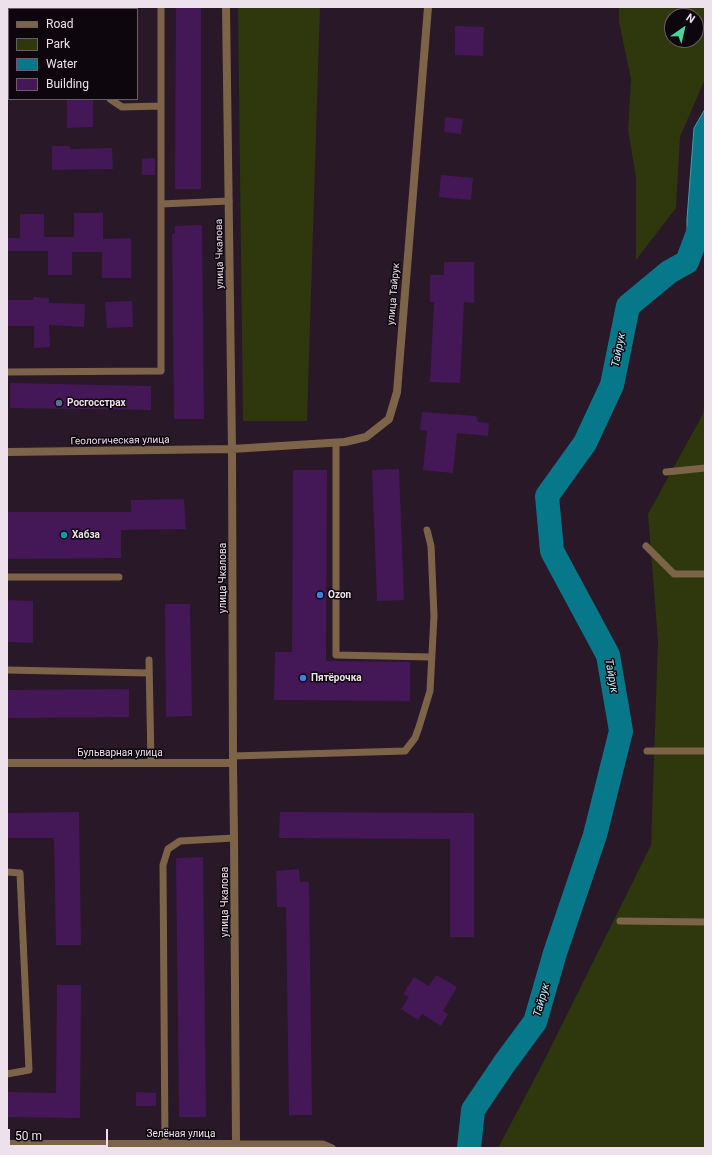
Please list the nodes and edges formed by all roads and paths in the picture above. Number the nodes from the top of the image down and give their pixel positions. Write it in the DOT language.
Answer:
graph roads {
  1 [pos="161,7"];
  2 [pos="226,7"];
  3 [pos="428,7"];
  4 [pos="112,100"];
  5 [pos="161,106"];
  6 [pos="229,201"];
  7 [pos="161,204"];
  8 [pos="7,372"];
  9 [pos="336,443"];
  10 [pos="232,449"];
  11 [pos="7,452"];
  12 [pos="705,468"];
  13 [pos="666,472"];
  14 [pos="426,530"];
  15 [pos="646,546"];
  16 [pos="705,574"];
  17 [pos="119,577"];
  18 [pos="7,578"];
  19 [pos="431,657"];
  20 [pos="149,660"];
  21 [pos="7,670"];
  22 [pos="149,673"];
  23 [pos="646,751"];
  24 [pos="705,751"];
  25 [pos="233,760"];
  26 [pos="7,763"];
  27 [pos="151,763"];
  28 [pos="234,838"];
  29 [pos="7,872"];
  30 [pos="620,921"];
  31 [pos="705,922"];
  32 [pos="7,1074"];
  33 [pos="7,1144"];
  34 [pos="235,1145"];
  35 [pos="165,1146"];
  36 [pos="332,1148"];
  1 -- 5 [label="lane"];
  2 -- 6 [label="street, улица Чкалова"];
  3 -- 9 [label="street, улица Тайрук"];
  4 -- 5 [label="lane"];
  5 -- 7 [label="lane"];
  6 -- 7 [label="lane"];
  6 -- 10 [label="street, улица Чкалова"];
  7 -- 8 [label="lane"];
  9 -- 10 [label="street, улица Тайрук"];
  9 -- 19 [label="lane"];
  10 -- 11 [label="street, Геологическая улица"];
  10 -- 25 [label="street, улица Чкалова"];
  12 -- 13 [label="lane"];
  14 -- 19 [label="lane"];
  15 -- 16 [label="lane"];
  17 -- 18 [label="lane"];
  19 -- 25 [label="lane"];
  20 -- 22 [label="lane"];
  21 -- 22 [label="lane"];
  22 -- 27 [label="lane"];
  23 -- 24 [label="lane"];
  25 -- 27 [label="street, Бульварная улица"];
  25 -- 28 [label="street, улица Чкалова"];
  26 -- 27 [label="street, Бульварная улица"];
  28 -- 34 [label="street, улица Чкалова"];
  28 -- 35 [label="lane"];
  29 -- 32 [label="lane"];
  30 -- 31 [label="lane"];
  33 -- 35 [label="street, Зелёная улица"];
  34 -- 35 [label="street, Зелёная улица"];
  34 -- 36 [label="lane"];
}
